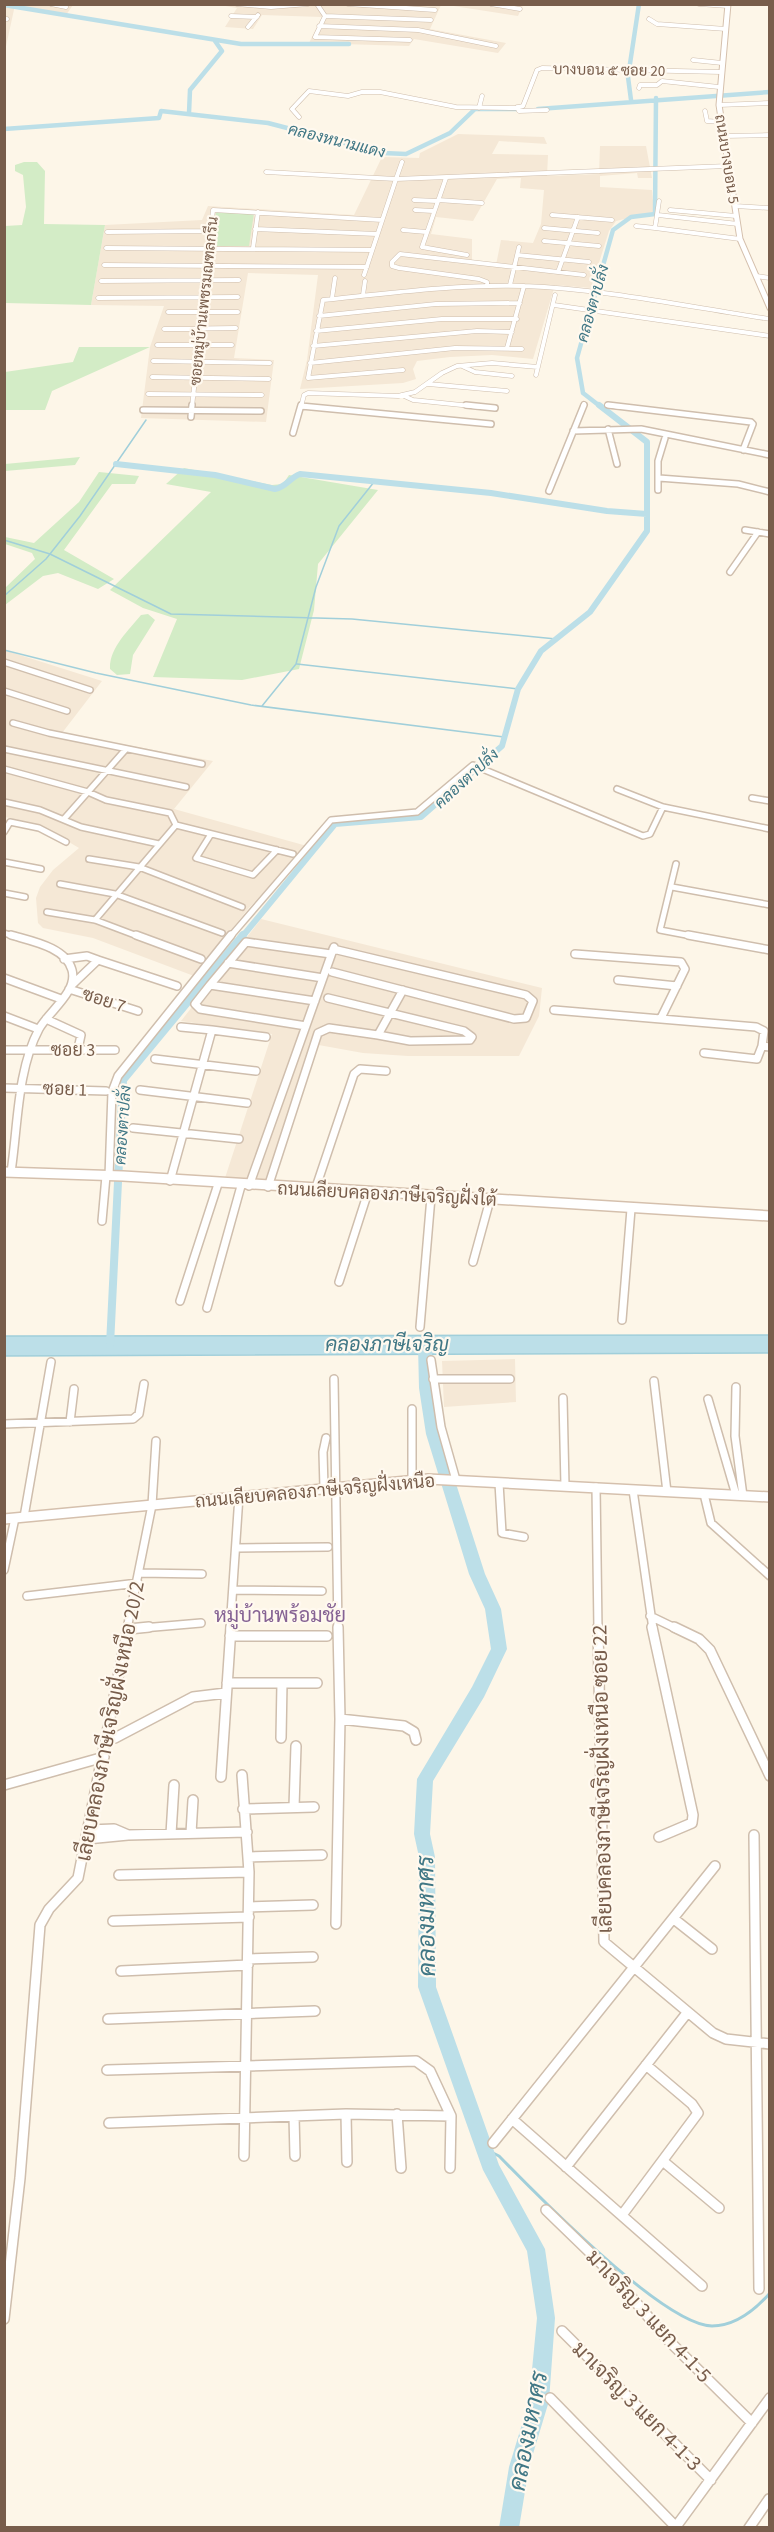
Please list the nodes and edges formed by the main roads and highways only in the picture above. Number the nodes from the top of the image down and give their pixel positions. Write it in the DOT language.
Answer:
graph roads {
  1 [pos="728,5"];
  2 [pos="770,308"];
  3 [pos="8,1172"];
  4 [pos="770,1216"];
  5 [pos="770,1497"];
  6 [pos="15,1518"];
  1 -- 2 [label="main road, ถนนบางบอน 5"];
  3 -- 4 [label="main road, ถนนเลียบคลองภาษีเจริญฝั่งใต้"];
  5 -- 6 [label="main road, ถนนเลียบคลองภาษีเจริญฝั่งเหนือ"];
}
